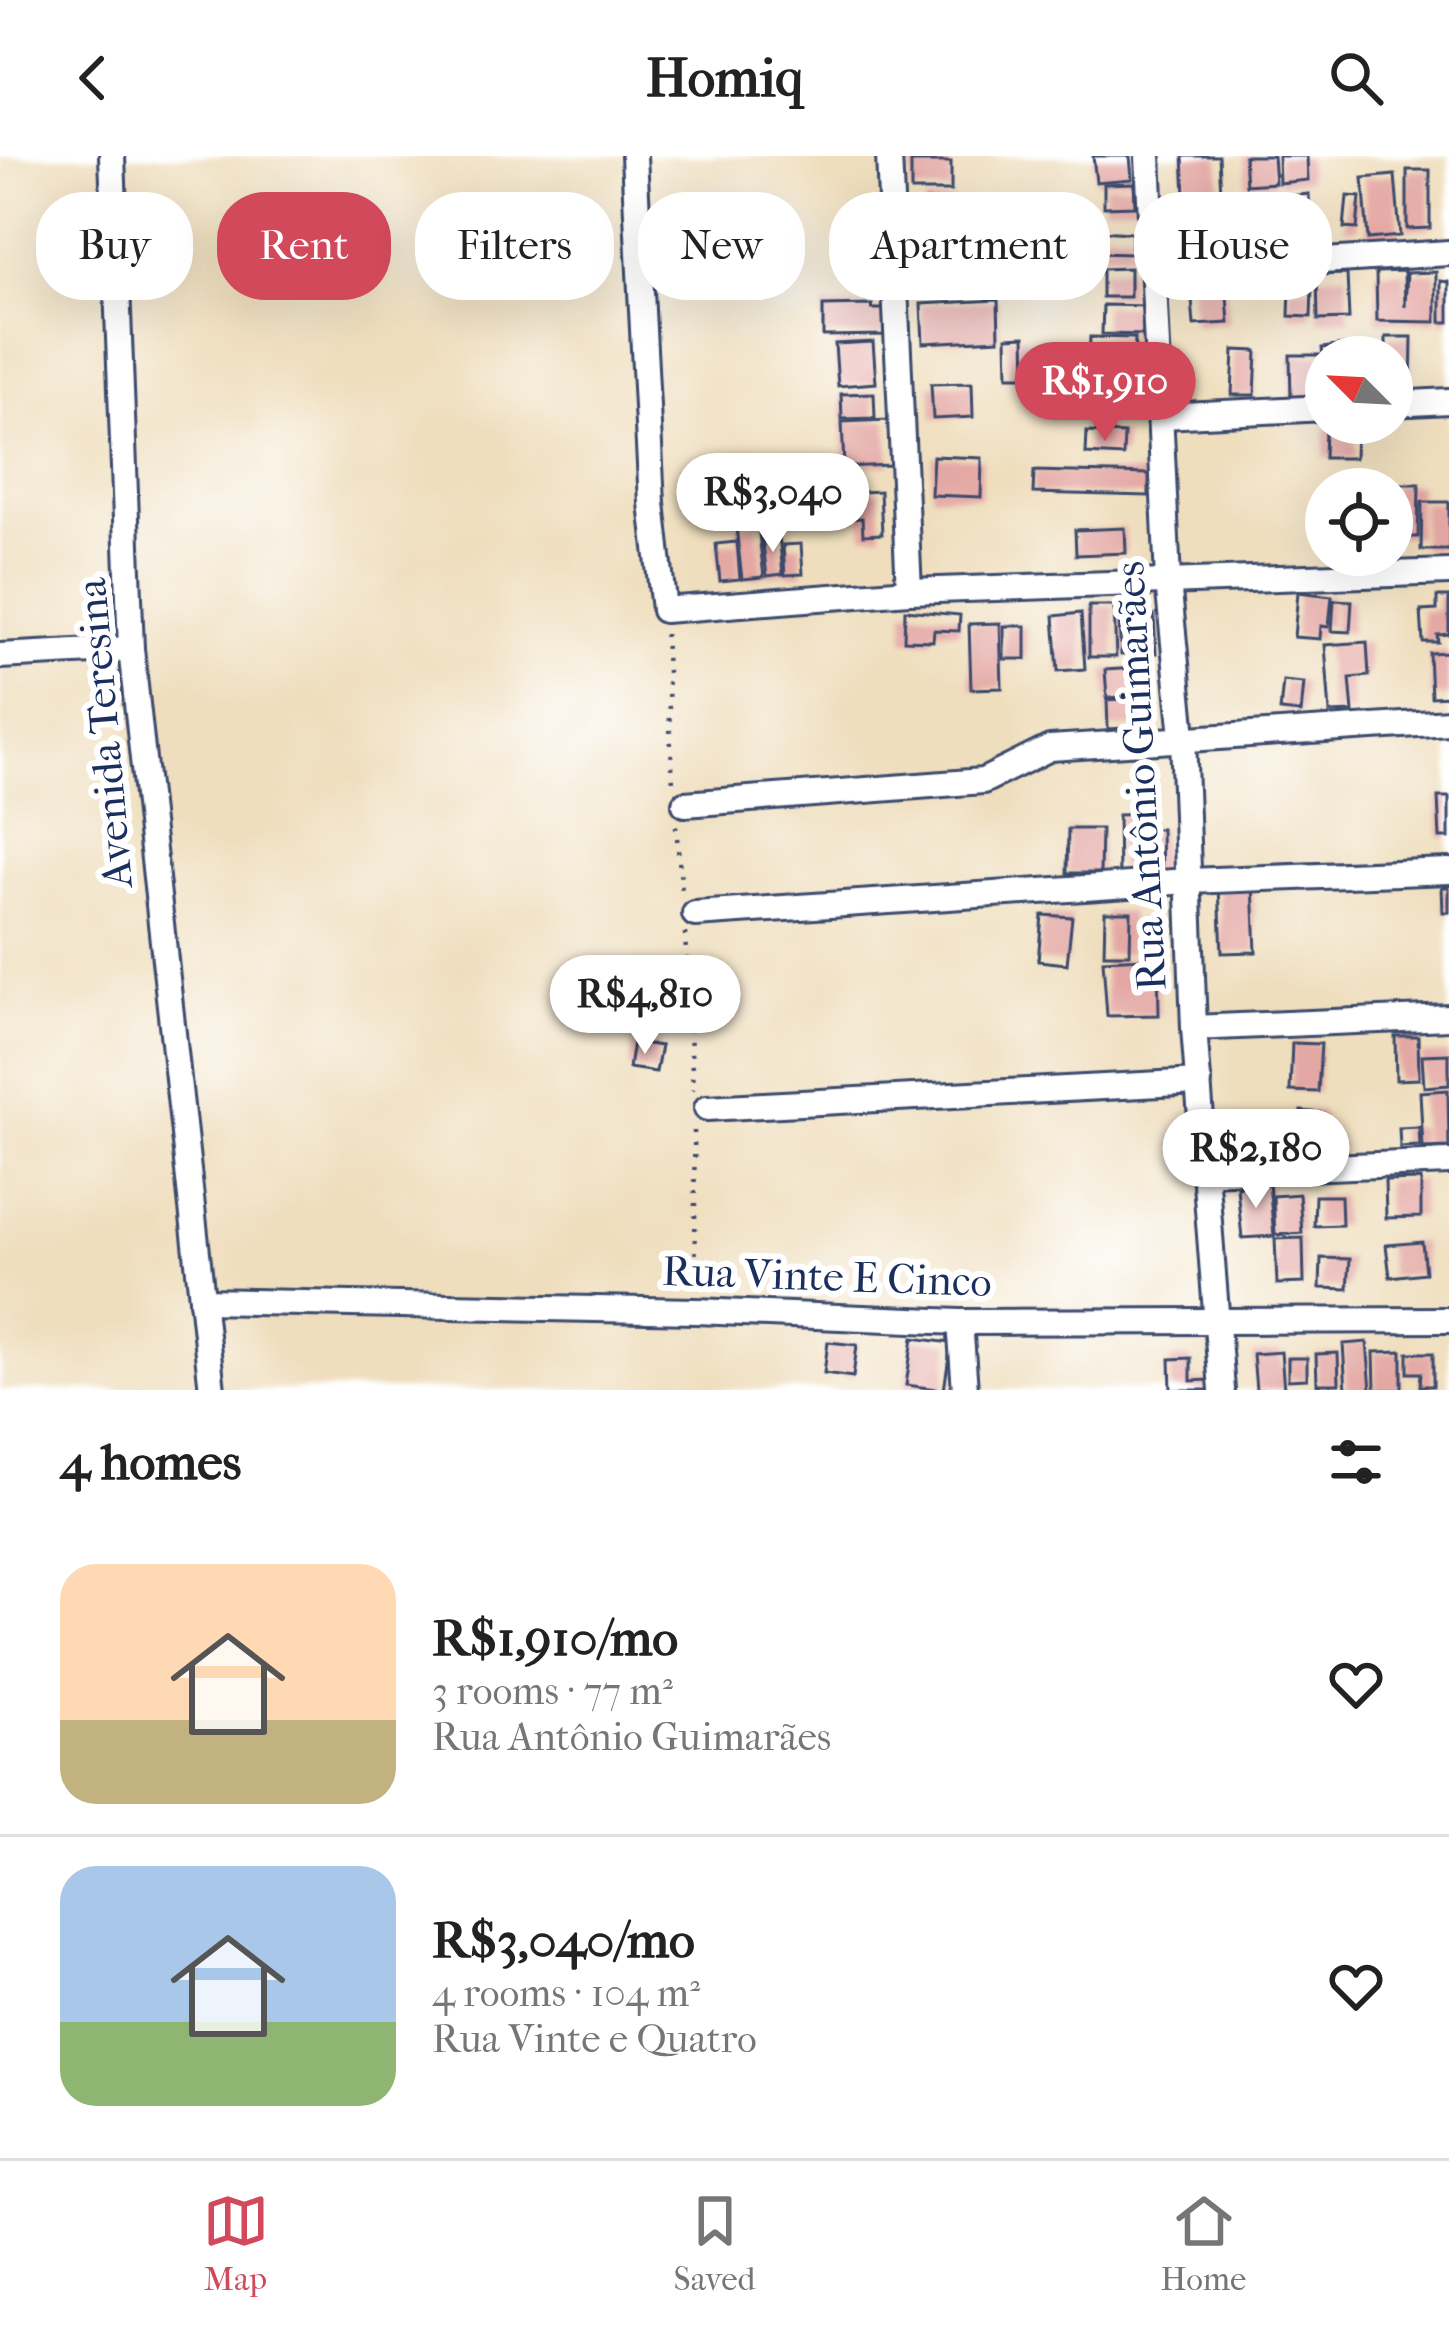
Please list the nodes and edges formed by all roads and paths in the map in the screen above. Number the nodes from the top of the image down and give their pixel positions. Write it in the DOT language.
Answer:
graph roads {
  1 [pos="112,156"];
  2 [pos="634,156"];
  3 [pos="889,156"];
  4 [pos="1148,156"];
  5 [pos="1150,192"];
  6 [pos="1449,253"];
  7 [pos="1332,261"];
  8 [pos="1155,300"];
  9 [pos="1449,401"];
  10 [pos="1413,403"];
  11 [pos="1305,409"];
  12 [pos="1162,416"];
  13 [pos="1449,572"];
  14 [pos="1168,581"];
  15 [pos="909,591"];
  16 [pos="664,610"];
  17 [pos="131,649"];
  18 [pos="0,656"];
  19 [pos="1449,722"];
  20 [pos="1183,737"];
  21 [pos="678,804"];
  22 [pos="1449,871"];
  23 [pos="1189,881"];
  24 [pos="682,891"];
  25 [pos="690,914"];
  26 [pos="1449,1017"];
  27 [pos="1194,1028"];
  28 [pos="1199,1082"];
  29 [pos="698,1114"];
  30 [pos="1449,1162"];
  31 [pos="1207,1172"];
  32 [pos="202,1301"];
  33 [pos="696,1311"];
  34 [pos="1216,1319"];
  35 [pos="1449,1320"];
  36 [pos="961,1322"];
  37 [pos="212,1390"];
  38 [pos="965,1390"];
  39 [pos="1222,1390"];
  1 -- 17 [label="street, Avenida Teresina"];
  2 -- 16 [label="street"];
  3 -- 15 [label="street"];
  4 -- 5 [label="street, Rua Antônio Guimarães"];
  6 -- 7 [label="street"];
  8 -- 12 [label="street, Rua Antônio Guimarães"];
  9 -- 10 [label="street"];
  11 -- 12 [label="street"];
  12 -- 14 [label="street, Rua Antônio Guimarães"];
  13 -- 14 [label="street"];
  14 -- 15 [label="street"];
  14 -- 20 [label="street, Rua Antônio Guimarães"];
  15 -- 16 [label="street"];
  16 -- 21 [label="path"];
  17 -- 18 [label="street"];
  17 -- 32 [label="street, Avenida Teresina"];
  19 -- 20 [label="street"];
  20 -- 21 [label="street"];
  20 -- 23 [label="street, Rua Antônio Guimarães"];
  21 -- 24 [label="path"];
  22 -- 23 [label="street"];
  23 -- 25 [label="street"];
  23 -- 27 [label="street, Rua Antônio Guimarães"];
  25 -- 29 [label="path"];
  26 -- 27 [label="street"];
  27 -- 28 [label="street, Rua Antônio Guimarães"];
  28 -- 29 [label="street"];
  28 -- 31 [label="street, Rua Antônio Guimarães"];
  29 -- 33 [label="path"];
  30 -- 31 [label="street"];
  31 -- 34 [label="street, Rua Antônio Guimarães"];
  32 -- 33 [label="street, Rua Vinte E Cinco"];
  32 -- 37 [label="street, Avenida Teresina"];
  33 -- 36 [label="street, Rua Vinte E Cinco"];
  34 -- 35 [label="street, Rua Vinte E Cinco"];
  34 -- 36 [label="street, Rua Vinte E Cinco"];
  34 -- 39 [label="street, Rua Antônio Guimarães"];
  36 -- 38 [label="street"];
}
